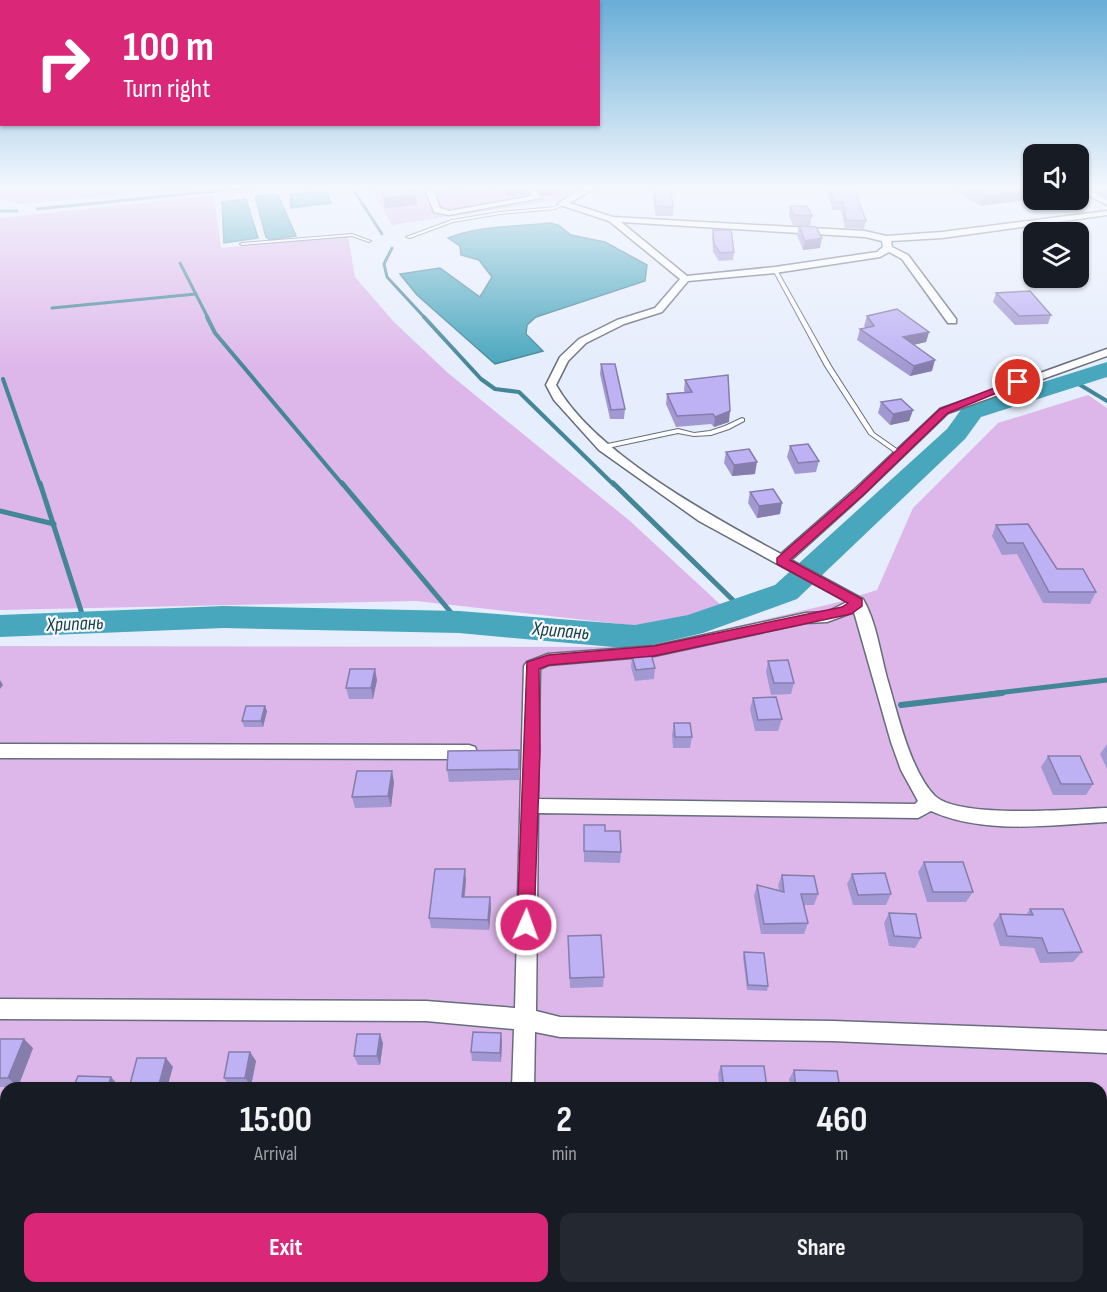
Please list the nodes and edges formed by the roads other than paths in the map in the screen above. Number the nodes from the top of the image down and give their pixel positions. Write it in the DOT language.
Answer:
graph roads {
  1 [pos="645,246"];
  2 [pos="885,246"];
  3 [pos="890,246"];
  4 [pos="775,270"];
  5 [pos="685,279"];
  6 [pos="952,321"];
  7 [pos="1107,351"];
  8 [pos="742,420"];
  9 [pos="603,447"];
  10 [pos="899,453"];
  11 [pos="781,561"];
  12 [pos="858,602"];
  13 [pos="0,751"];
  14 [pos="532,751"];
  15 [pos="486,752"];
  16 [pos="509,752"];
  17 [pos="929,802"];
  18 [pos="529,806"];
  19 [pos="1107,815"];
  20 [pos="0,1009"];
  21 [pos="525,1019"];
  22 [pos="1107,1042"];
  23 [pos="524,1082"];
  1 -- 5 [label="street"];
  2 -- 4 [label="street"];
  3 -- 6 [label="street"];
  4 -- 5 [label="street"];
  4 -- 10 [label="lane"];
  5 -- 9 [label="street"];
  7 -- 10 [label="street"];
  8 -- 9 [label="lane"];
  9 -- 11 [label="street"];
  10 -- 11 [label="street"];
  11 -- 12 [label="street"];
  12 -- 14 [label="street"];
  12 -- 17 [label="street"];
  13 -- 15 [label="street"];
  14 -- 16 [label="street"];
  14 -- 18 [label="street"];
  17 -- 18 [label="street"];
  17 -- 19 [label="street"];
  18 -- 21 [label="street"];
  20 -- 21 [label="street"];
  21 -- 22 [label="street"];
  21 -- 23 [label="street"];
}
